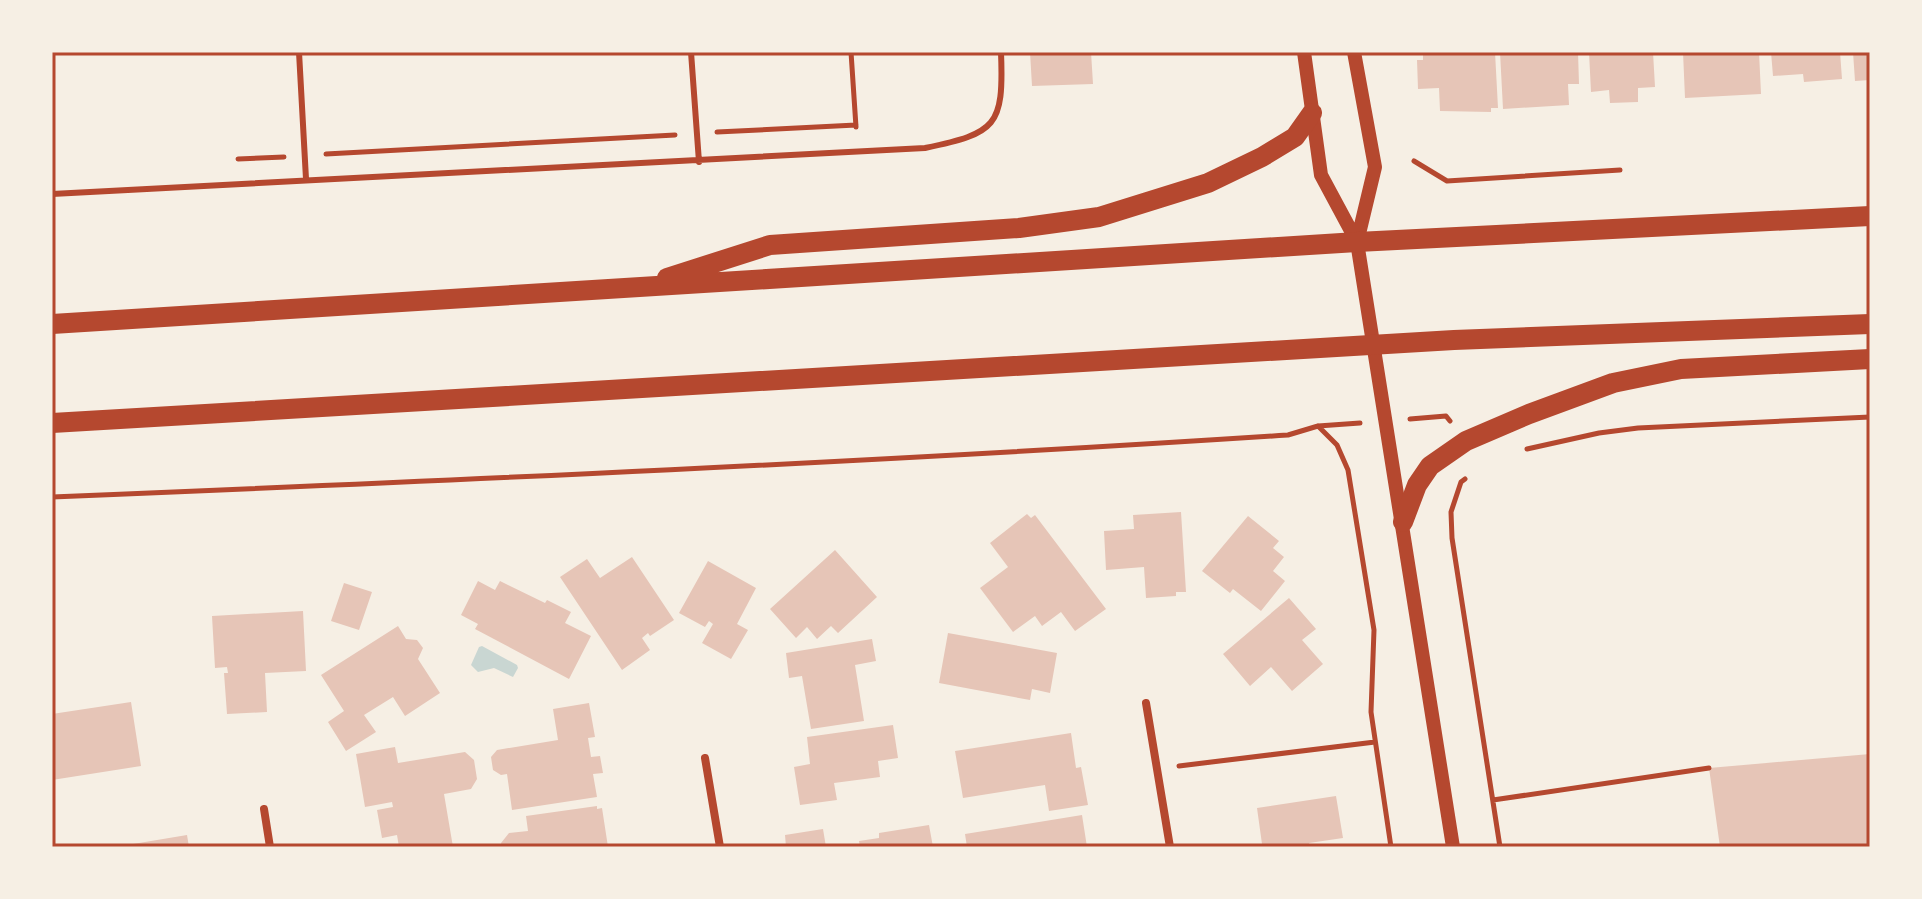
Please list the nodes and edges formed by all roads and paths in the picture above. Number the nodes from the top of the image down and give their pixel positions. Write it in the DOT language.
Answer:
graph roads {
  1 [pos="299,52"];
  2 [pos="691,52"];
  3 [pos="851,52"];
  4 [pos="1001,52"];
  5 [pos="1304,52"];
  6 [pos="1354,52"];
  7 [pos="1312,113"];
  8 [pos="856,125"];
  9 [pos="697,134"];
  10 [pos="857,152"];
  11 [pos="305,155"];
  12 [pos="226,160"];
  13 [pos="1414,161"];
  14 [pos="699,162"];
  15 [pos="1620,170"];
  16 [pos="306,179"];
  17 [pos="52,194"];
  18 [pos="1870,216"];
  19 [pos="1357,242"];
  20 [pos="636,288"];
  21 [pos="52,324"];
  22 [pos="1870,324"];
  23 [pos="1374,344"];
  24 [pos="1870,359"];
  25 [pos="1446,416"];
  26 [pos="1870,417"];
  27 [pos="1386,422"];
  28 [pos="52,423"];
  29 [pos="1318,426"];
  30 [pos="1516,452"];
  31 [pos="1472,473"];
  32 [pos="52,497"];
  33 [pos="1403,522"];
  34 [pos="1146,703"];
  35 [pos="1375,742"];
  36 [pos="705,758"];
  37 [pos="1158,768"];
  38 [pos="1709,768"];
  39 [pos="1493,800"];
  40 [pos="264,809"];
  41 [pos="270,847"];
  42 [pos="720,847"];
  43 [pos="1170,847"];
  44 [pos="1391,847"];
  45 [pos="1453,847"];
  46 [pos="1500,847"];
  1 -- 11 [label="lane"];
  2 -- 9 [label="lane"];
  3 -- 8 [label="path"];
  4 -- 10 [label="lane"];
  5 -- 7 [label="street"];
  6 -- 19 [label="street"];
  7 -- 19 [label="street"];
  7 -- 20 [label="main road"];
  8 -- 9 [label="path"];
  8 -- 10 [label="path"];
  9 -- 11 [label="path"];
  9 -- 14 [label="lane"];
  10 -- 14 [label="lane"];
  11 -- 12 [label="path"];
  11 -- 16 [label="lane"];
  13 -- 15 [label="path"];
  14 -- 16 [label="lane"];
  16 -- 17 [label="lane"];
  18 -- 19 [label="main road"];
  19 -- 20 [label="main road"];
  19 -- 23 [label="street"];
  20 -- 21 [label="main road"];
  22 -- 23 [label="main road"];
  23 -- 27 [label="street"];
  23 -- 28 [label="main road"];
  24 -- 33 [label="main road"];
  25 -- 27 [label="path"];
  26 -- 30 [label="path"];
  27 -- 29 [label="path"];
  27 -- 33 [label="street"];
  29 -- 32 [label="path"];
  29 -- 35 [label="path"];
  31 -- 39 [label="path"];
  33 -- 45 [label="street"];
  34 -- 37 [label="street"];
  35 -- 37 [label="path"];
  35 -- 44 [label="path"];
  36 -- 42 [label="street"];
  37 -- 43 [label="street"];
  38 -- 39 [label="path"];
  39 -- 46 [label="path"];
  40 -- 41 [label="street"];
}
